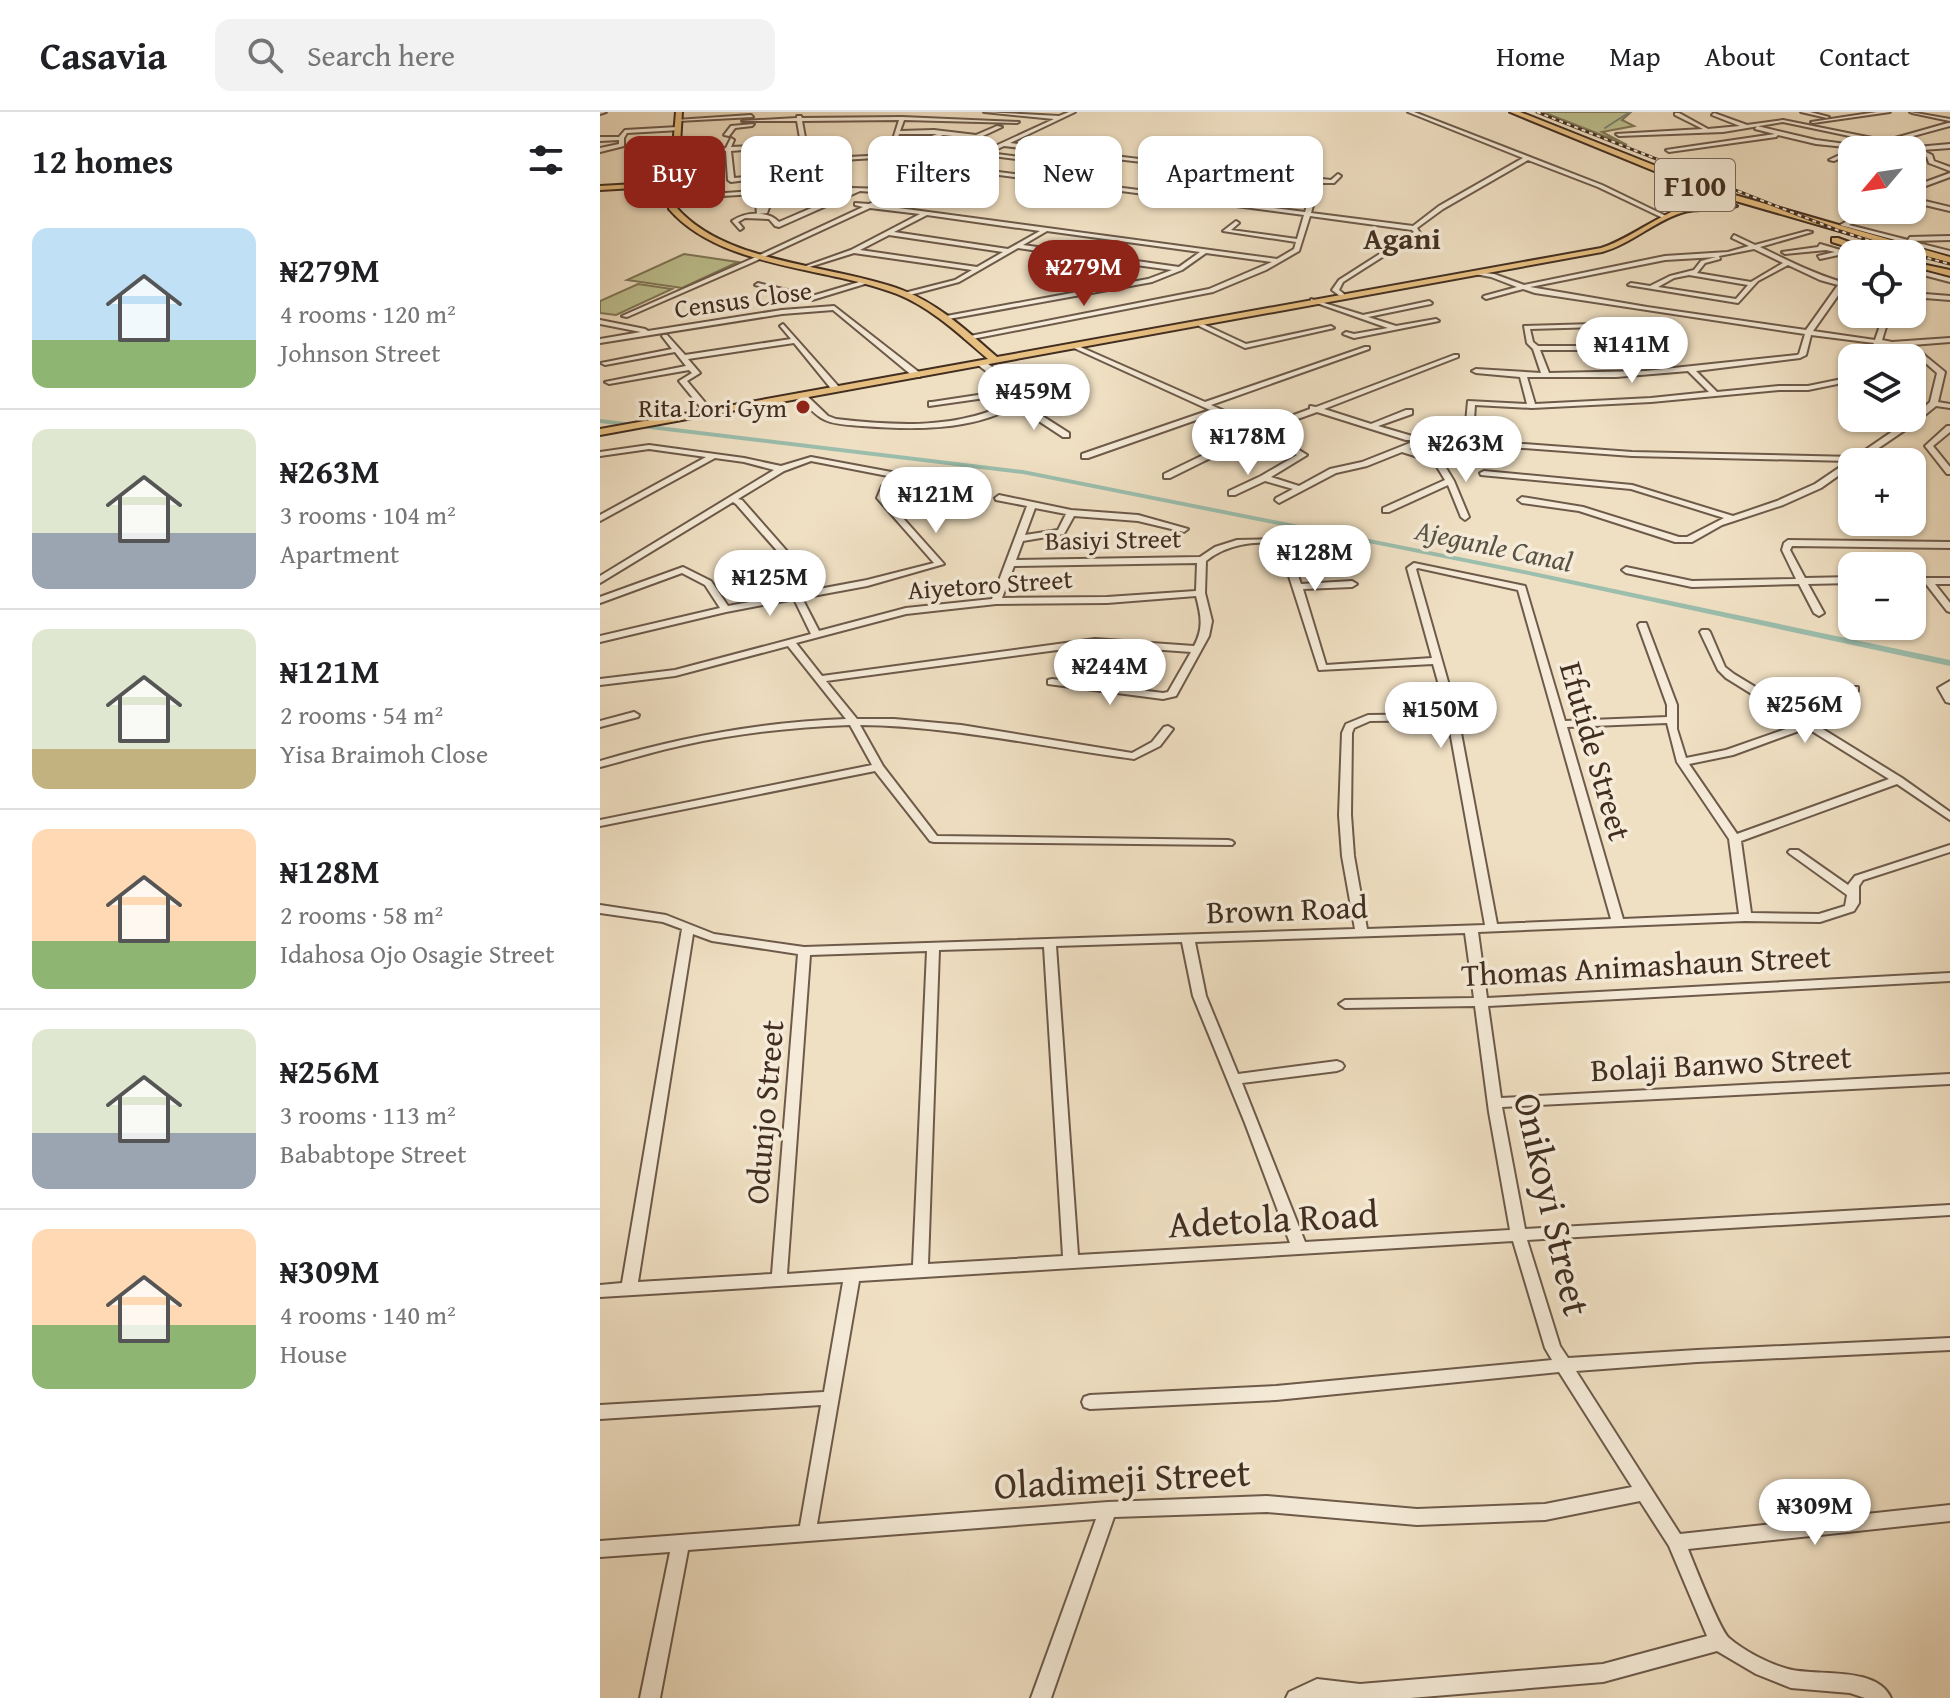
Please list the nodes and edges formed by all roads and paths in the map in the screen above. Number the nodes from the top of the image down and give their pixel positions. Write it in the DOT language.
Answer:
graph roads {
  1 [pos="838,112"];
  2 [pos="986,112"];
  3 [pos="1073,112"];
  4 [pos="1410,112"];
  5 [pos="1501,112"];
  6 [pos="1514,112"];
  7 [pos="1783,112"];
  8 [pos="1793,112"];
  9 [pos="1803,112"];
  10 [pos="1836,112"];
  11 [pos="1888,112"];
  12 [pos="1912,112"];
  13 [pos="1677,114"];
  14 [pos="1714,114"];
  15 [pos="1058,116"];
  16 [pos="740,117"];
  17 [pos="902,118"];
  18 [pos="1861,118"];
  19 [pos="799,119"];
  20 [pos="1833,119"];
  21 [pos="1950,120"];
  22 [pos="678,121"];
  23 [pos="922,122"];
  24 [pos="1017,122"];
  25 [pos="624,123"];
  26 [pos="967,124"];
  27 [pos="1805,125"];
  28 [pos="1750,126"];
  29 [pos="999,127"];
  30 [pos="1707,130"];
  31 [pos="921,132"];
  32 [pos="898,133"];
  33 [pos="944,133"];
  34 [pos="1619,134"];
  35 [pos="1780,134"];
  36 [pos="623,135"];
  37 [pos="969,136"];
  38 [pos="979,136"];
  39 [pos="1853,136"];
  40 [pos="1904,136"];
  41 [pos="600,139"];
  42 [pos="999,142"];
  43 [pos="1004,144"];
  44 [pos="999,146"];
  45 [pos="1838,146"];
  46 [pos="1950,146"];
  47 [pos="1926,148"];
  48 [pos="725,149"];
  49 [pos="728,149"];
  50 [pos="741,149"];
  51 [pos="600,150"];
  52 [pos="1669,150"];
  53 [pos="1926,154"];
  54 [pos="1528,157"];
  55 [pos="1838,157"];
  56 [pos="852,158"];
  57 [pos="1138,160"];
  58 [pos="1832,160"];
  59 [pos="1950,172"];
  60 [pos="999,173"];
  61 [pos="1338,176"];
  62 [pos="741,179"];
  63 [pos="1323,181"];
  64 [pos="1926,183"];
  65 [pos="624,186"];
  66 [pos="600,188"];
  67 [pos="852,189"];
  68 [pos="860,189"];
  69 [pos="868,190"];
  70 [pos="1138,191"];
  71 [pos="1703,195"];
  72 [pos="868,199"];
  73 [pos="1926,203"];
  74 [pos="857,204"];
  75 [pos="866,206"];
  76 [pos="1733,206"];
  77 [pos="673,208"];
  78 [pos="1270,208"];
  79 [pos="1309,208"];
  80 [pos="1950,209"];
  81 [pos="759,213"];
  82 [pos="927,213"];
  83 [pos="1308,213"];
  84 [pos="1662,216"];
  85 [pos="771,217"];
  86 [pos="1236,223"];
  87 [pos="1845,224"];
  88 [pos="1839,227"];
  89 [pos="740,228"];
  90 [pos="1414,228"];
  91 [pos="1047,229"];
  92 [pos="1809,232"];
  93 [pos="888,233"];
  94 [pos="1734,237"];
  95 [pos="1950,238"];
  96 [pos="1899,239"];
  97 [pos="1835,240"];
  98 [pos="1299,241"];
  99 [pos="1838,241"];
  100 [pos="1838,241"];
  101 [pos="1813,245"];
  102 [pos="1757,246"];
  103 [pos="1013,248"];
  104 [pos="1826,248"];
  105 [pos="853,251"];
  106 [pos="1205,251"];
  107 [pos="1838,251"];
  108 [pos="1785,252"];
  109 [pos="1728,254"];
  110 [pos="1838,255"];
  111 [pos="1085,256"];
  112 [pos="755,257"];
  113 [pos="1560,257"];
  114 [pos="1820,257"];
  115 [pos="1950,257"];
  116 [pos="1279,261"];
  117 [pos="1790,262"];
  118 [pos="1926,266"];
  119 [pos="808,267"];
  120 [pos="978,269"];
  121 [pos="1180,269"];
  122 [pos="1036,272"];
  123 [pos="1492,272"];
  124 [pos="1950,272"];
  125 [pos="1689,273"];
  126 [pos="1926,274"];
  127 [pos="1950,280"];
  128 [pos="866,282"];
  129 [pos="1752,284"];
  130 [pos="1838,284"];
  131 [pos="758,285"];
  132 [pos="1631,285"];
  133 [pos="1950,286"];
  134 [pos="1522,287"];
  135 [pos="1651,288"];
  136 [pos="1838,291"];
  137 [pos="1938,292"];
  138 [pos="906,294"];
  139 [pos="1342,295"];
  140 [pos="1926,296"];
  141 [pos="1486,297"];
  142 [pos="1950,298"];
  143 [pos="1316,301"];
  144 [pos="1429,303"];
  145 [pos="1647,309"];
  146 [pos="625,316"];
  147 [pos="1363,316"];
  148 [pos="943,318"];
  149 [pos="1436,321"];
  150 [pos="600,322"];
  151 [pos="1201,325"];
  152 [pos="1630,325"];
  153 [pos="783,326"];
  154 [pos="1331,328"];
  155 [pos="1395,328"];
  156 [pos="1882,328"];
  157 [pos="1809,331"];
  158 [pos="652,333"];
  159 [pos="1346,334"];
  160 [pos="1635,335"];
  161 [pos="665,336"];
  162 [pos="967,338"];
  163 [pos="1950,340"];
  164 [pos="600,341"];
  165 [pos="793,341"];
  166 [pos="1878,342"];
  167 [pos="1898,344"];
  168 [pos="1916,344"];
  169 [pos="1076,347"];
  170 [pos="1367,348"];
  171 [pos="1536,348"];
  172 [pos="1667,348"];
  173 [pos="676,350"];
  174 [pos="1456,356"];
  175 [pos="682,358"];
  176 [pos="1926,360"];
  177 [pos="990,362"];
  178 [pos="605,363"];
  179 [pos="692,367"];
  180 [pos="1690,369"];
  181 [pos="1476,371"];
  182 [pos="917,375"];
  183 [pos="1546,376"];
  184 [pos="1523,377"];
  185 [pos="609,382"];
  186 [pos="1838,382"];
  187 [pos="1070,384"];
  188 [pos="836,389"];
  189 [pos="1018,392"];
  190 [pos="1715,394"];
  191 [pos="801,395"];
  192 [pos="1017,403"];
  193 [pos="1934,403"];
  194 [pos="932,404"];
  195 [pos="1207,404"];
  196 [pos="1532,406"];
  197 [pos="1950,406"];
  198 [pos="1313,408"];
  199 [pos="1217,410"];
  200 [pos="709,412"];
  201 [pos="1409,412"];
  202 [pos="1374,425"];
  203 [pos="1950,428"];
  204 [pos="1261,430"];
  205 [pos="600,432"];
  206 [pos="1066,435"];
  207 [pos="1871,448"];
  208 [pos="1400,449"];
  209 [pos="600,454"];
  210 [pos="1085,456"];
  211 [pos="712,457"];
  212 [pos="1838,459"];
  213 [pos="781,469"];
  214 [pos="1838,471"];
  215 [pos="1950,472"];
  216 [pos="1484,473"];
  217 [pos="1167,476"];
  218 [pos="1264,478"];
  219 [pos="1450,481"];
  220 [pos="1300,489"];
  221 [pos="1232,493"];
  222 [pos="999,498"];
  223 [pos="732,499"];
  224 [pos="1279,500"];
  225 [pos="1522,500"];
  226 [pos="1032,505"];
  227 [pos="1386,510"];
  228 [pos="1071,513"];
  229 [pos="1465,517"];
  230 [pos="600,518"];
  231 [pos="1732,518"];
  232 [pos="1184,529"];
  233 [pos="1019,539"];
  234 [pos="1950,545"];
  235 [pos="1202,560"];
  236 [pos="1011,563"];
  237 [pos="1626,570"];
  238 [pos="804,576"];
  239 [pos="600,580"];
  240 [pos="1838,580"];
  241 [pos="1801,581"];
  242 [pos="1950,581"];
  243 [pos="1926,582"];
  244 [pos="1929,582"];
  245 [pos="1352,584"];
  246 [pos="1296,587"];
  247 [pos="1200,593"];
  248 [pos="798,598"];
  249 [pos="600,600"];
  250 [pos="996,601"];
  251 [pos="726,609"];
  252 [pos="1950,609"];
  253 [pos="1819,613"];
  254 [pos="1643,625"];
  255 [pos="1705,632"];
  256 [pos="816,634"];
  257 [pos="600,639"];
  258 [pos="789,641"];
  259 [pos="1195,649"];
  260 [pos="1436,661"];
  261 [pos="818,679"];
  262 [pos="600,682"];
  263 [pos="1052,682"];
  264 [pos="1950,684"];
  265 [pos="1854,689"];
  266 [pos="1950,700"];
  267 [pos="1780,710"];
  268 [pos="634,715"];
  269 [pos="1453,717"];
  270 [pos="1673,720"];
  271 [pos="853,721"];
  272 [pos="600,724"];
  273 [pos="1562,724"];
  274 [pos="1805,725"];
  275 [pos="1168,729"];
  276 [pos="1682,762"];
  277 [pos="600,764"];
  278 [pos="878,767"];
  279 [pos="1898,780"];
  280 [pos="1950,817"];
  281 [pos="600,823"];
  282 [pos="1735,839"];
  283 [pos="1228,843"];
  284 [pos="1950,848"];
  285 [pos="1794,852"];
  286 [pos="1853,894"];
  287 [pos="600,909"];
  288 [pos="1745,917"];
  289 [pos="1618,924"];
  290 [pos="688,928"];
  291 [pos="1492,928"];
  292 [pos="1471,929"];
  293 [pos="1362,932"];
  294 [pos="1188,938"];
  295 [pos="1050,942"];
  296 [pos="933,946"];
  297 [pos="804,951"];
  298 [pos="1950,977"];
  299 [pos="1481,1002"];
  300 [pos="1345,1004"];
  301 [pos="1337,1066"];
  302 [pos="1234,1079"];
  303 [pos="1950,1079"];
  304 [pos="1495,1103"];
  305 [pos="1950,1210"];
  306 [pos="1519,1237"];
  307 [pos="1299,1247"];
  308 [pos="1071,1263"];
  309 [pos="920,1270"];
  310 [pos="852,1277"];
  311 [pos="779,1278"];
  312 [pos="629,1288"];
  313 [pos="600,1291"];
  314 [pos="1950,1344"];
  315 [pos="1563,1365"];
  316 [pos="832,1398"];
  317 [pos="1090,1402"];
  318 [pos="600,1412"];
  319 [pos="1646,1492"];
  320 [pos="1108,1510"];
  321 [pos="1950,1513"];
  322 [pos="807,1534"];
  323 [pos="1676,1542"];
  324 [pos="680,1544"];
  325 [pos="600,1549"];
  326 [pos="1719,1642"];
  327 [pos="650,1698"];
  328 [pos="1041,1698"];
  329 [pos="1296,1698"];
  330 [pos="1881,1698"];
  1 -- 19 [label="street"];
  2 -- 15 [label="street"];
  3 -- 15 [label="street"];
  4 -- 54 [label="street"];
  5 -- 71 [label="highway, F100"];
  6 -- 88 [label="highway, F100"];
  7 -- 8 [label="street"];
  9 -- 20 [label="street"];
  10 -- 18 [label="street"];
  11 -- 18 [label="street"];
  12 -- 21 [label="street"];
  13 -- 30 [label="street"];
  14 -- 28 [label="street"];
  15 -- 42 [label="street"];
  15 -- 43 [label="street"];
  16 -- 19 [label="street"];
  16 -- 22 [label="street"];
  17 -- 19 [label="street"];
  17 -- 24 [label="street"];
  17 -- 32 [label="street"];
  18 -- 20 [label="street"];
  19 -- 49 [label="street"];
  20 -- 27 [label="street"];
  21 -- 40 [label="street"];
  22 -- 36 [label="street"];
  23 -- 31 [label="street"];
  25 -- 36 [label="street"];
  26 -- 33 [label="street"];
  27 -- 28 [label="street"];
  27 -- 39 [label="street"];
  28 -- 30 [label="street"];
  28 -- 35 [label="street"];
  29 -- 38 [label="street"];
  30 -- 34 [label="street"];
  31 -- 32 [label="street"];
  31 -- 33 [label="street"];
  31 -- 33 [label="street"];
  32 -- 56 [label="street"];
  33 -- 37 [label="street"];
  35 -- 45 [label="street"];
  35 -- 52 [label="street"];
  36 -- 41 [label="street"];
  36 -- 51 [label="street"];
  43 -- 44 [label="street"];
  43 -- 57 [label="street"];
  46 -- 47 [label="street"];
  48 -- 49 [label="street"];
  49 -- 50 [label="street"];
  49 -- 62 [label="street"];
  53 -- 59 [label="street"];
  54 -- 84 [label="street"];
  54 -- 90 [label="street"];
  55 -- 58 [label="street"];
  59 -- 64 [label="street"];
  60 -- 70 [label="street"];
  61 -- 63 [label="street"];
  65 -- 66 [label="main road"];
  67 -- 68 [label="street"];
  68 -- 69 [label="street"];
  68 -- 85 [label="street"];
  71 -- 76 [label="highway, F100"];
  71 -- 84 [label="main road"];
  72 -- 74 [label="street"];
  73 -- 80 [label="street"];
  74 -- 75 [label="street"];
  74 -- 112 [label="street"];
  75 -- 82 [label="street"];
  75 -- 112 [label="street"];
  76 -- 84 [label="main road"];
  76 -- 92 [label="highway, F100"];
  77 -- 112 [label="main road"];
  78 -- 83 [label="street"];
  79 -- 83 [label="street"];
  81 -- 85 [label="street"];
  82 -- 91 [label="street"];
  82 -- 93 [label="street"];
  83 -- 90 [label="street"];
  83 -- 98 [label="street"];
  84 -- 113 [label="main road"];
  85 -- 89 [label="street"];
  86 -- 98 [label="street"];
  87 -- 88 [label="street"];
  88 -- 96 [label="street"];
  88 -- 115 [label="highway, F100"];
  90 -- 139 [label="street"];
  91 -- 103 [label="street"];
  91 -- 106 [label="street"];
  92 -- 97 [label="highway, F100"];
  92 -- 102 [label="street"];
  93 -- 103 [label="street"];
  93 -- 105 [label="street"];
  94 -- 102 [label="street"];
  95 -- 96 [label="street"];
  96 -- 115 [label="street"];
  97 -- 99 [label="main road"];
  97 -- 100 [label="highway, F100"];
  98 -- 116 [label="street"];
  101 -- 104 [label="street"];
  102 -- 109 [label="street"];
  102 -- 117 [label="street"];
  103 -- 111 [label="street"];
  103 -- 120 [label="street"];
  104 -- 107 [label="street"];
  104 -- 108 [label="street"];
  105 -- 119 [label="street"];
  105 -- 120 [label="street"];
  106 -- 116 [label="street"];
  106 -- 121 [label="street"];
  109 -- 125 [label="street"];
  109 -- 134 [label="street"];
  110 -- 114 [label="street"];
  111 -- 121 [label="street"];
  111 -- 122 [label="street"];
  112 -- 119 [label="main road"];
  112 -- 146 [label="street"];
  113 -- 123 [label="main road"];
  113 -- 139 [label="main road"];
  116 -- 162 [label="street"];
  117 -- 129 [label="street"];
  117 -- 130 [label="street"];
  118 -- 124 [label="highway"];
  119 -- 128 [label="main road"];
  120 -- 138 [label="street"];
  121 -- 148 [label="street"];
  123 -- 134 [label="street"];
  123 -- 143 [label="main road"];
  125 -- 129 [label="street"];
  125 -- 135 [label="street"];
  126 -- 127 [label="street"];
  128 -- 131 [label="street"];
  128 -- 138 [label="main road"];
  129 -- 135 [label="street"];
  132 -- 135 [label="street"];
  133 -- 137 [label="street"];
  134 -- 141 [label="street"];
  134 -- 145 [label="street"];
  136 -- 157 [label="street"];
  138 -- 148 [label="main road"];
  139 -- 143 [label="main road"];
  140 -- 142 [label="street"];
  143 -- 147 [label="street"];
  143 -- 151 [label="main road"];
  143 -- 177 [label="main road"];
  144 -- 147 [label="street"];
  145 -- 152 [label="street"];
  145 -- 157 [label="street"];
  147 -- 155 [label="street"];
  148 -- 162 [label="main road"];
  149 -- 155 [label="street"];
  150 -- 158 [label="street"];
  151 -- 154 [label="street"];
  151 -- 169 [label="main road"];
  152 -- 160 [label="street"];
  152 -- 171 [label="street"];
  153 -- 165 [label="street"];
  155 -- 159 [label="street"];
  156 -- 166 [label="street"];
  157 -- 166 [label="street"];
  157 -- 180 [label="street"];
  158 -- 164 [label="street, Census Close"];
  158 -- 182 [label="street, Census Close"];
  161 -- 173 [label="street"];
  162 -- 177 [label="main road"];
  163 -- 168 [label="street"];
  165 -- 175 [label="street"];
  165 -- 188 [label="street"];
  166 -- 167 [label="street"];
  169 -- 177 [label="main road"];
  169 -- 195 [label="street"];
  170 -- 195 [label="street"];
  171 -- 172 [label="street"];
  171 -- 183 [label="street"];
  173 -- 175 [label="street"];
  173 -- 178 [label="street"];
  174 -- 198 [label="street"];
  175 -- 179 [label="street"];
  176 -- 193 [label="street"];
  177 -- 182 [label="main road"];
  177 -- 189 [label="street"];
  179 -- 185 [label="street"];
  179 -- 200 [label="street"];
  180 -- 183 [label="street"];
  180 -- 190 [label="street"];
  181 -- 184 [label="street"];
  182 -- 188 [label="main road"];
  183 -- 184 [label="street"];
  184 -- 196 [label="street"];
  186 -- 190 [label="street"];
  187 -- 189 [label="street"];
  188 -- 191 [label="main road"];
  189 -- 192 [label="street"];
  189 -- 194 [label="street"];
  190 -- 196 [label="street"];
  191 -- 192 [label="street"];
  191 -- 200 [label="main road"];
  192 -- 206 [label="street"];
  193 -- 197 [label="street"];
  193 -- 207 [label="street"];
  195 -- 199 [label="street"];
  196 -- 212 [label="street"];
  198 -- 202 [label="street"];
  198 -- 204 [label="street"];
  199 -- 204 [label="street"];
  199 -- 210 [label="street"];
  200 -- 205 [label="main road"];
  201 -- 202 [label="street"];
  202 -- 208 [label="street"];
  203 -- 215 [label="street"];
  204 -- 217 [label="street"];
  204 -- 218 [label="street"];
  208 -- 219 [label="street"];
  208 -- 220 [label="street"];
  209 -- 211 [label="street"];
  211 -- 213 [label="street"];
  211 -- 230 [label="street"];
  213 -- 223 [label="street"];
  213 -- 248 [label="street"];
  214 -- 231 [label="street"];
  216 -- 231 [label="street"];
  218 -- 220 [label="street"];
  218 -- 221 [label="street"];
  219 -- 227 [label="street"];
  219 -- 229 [label="street"];
  220 -- 224 [label="street"];
  222 -- 226 [label="street"];
  223 -- 238 [label="street"];
  223 -- 239 [label="street"];
  225 -- 231 [label="street"];
  226 -- 228 [label="street"];
  226 -- 233 [label="street"];
  228 -- 232 [label="street"];
  228 -- 233 [label="street"];
  233 -- 236 [label="street"];
  234 -- 241 [label="street"];
  235 -- 236 [label="street, Basiyi Street"];
  235 -- 246 [label="street, Basiyi Street"];
  235 -- 247 [label="street"];
  236 -- 250 [label="street"];
  237 -- 241 [label="street"];
  240 -- 241 [label="street"];
  241 -- 253 [label="street"];
  242 -- 244 [label="street"];
  243 -- 244 [label="street"];
  244 -- 252 [label="street"];
  245 -- 246 [label="street"];
  246 -- 260 [label="street"];
  247 -- 250 [label="street, Aiyetoro Street"];
  247 -- 259 [label="street"];
  248 -- 251 [label="street"];
  248 -- 256 [label="street"];
  249 -- 251 [label="street"];
  250 -- 256 [label="street, Aiyetoro Street"];
  251 -- 257 [label="street"];
  254 -- 270 [label="street"];
  255 -- 267 [label="street"];
  256 -- 258 [label="street, Aiyetoro Street"];
  258 -- 261 [label="street"];
  258 -- 262 [label="street, Aiyetoro Street"];
  259 -- 261 [label="street"];
  259 -- 263 [label="street"];
  260 -- 269 [label="street"];
  260 -- 273 [label="street, Efutide Street"];
  261 -- 271 [label="street"];
  264 -- 266 [label="street"];
  265 -- 267 [label="street"];
  267 -- 274 [label="street"];
  268 -- 272 [label="street"];
  269 -- 291 [label="street"];
  269 -- 293 [label="street"];
  270 -- 273 [label="street"];
  270 -- 276 [label="street"];
  271 -- 275 [label="street"];
  271 -- 277 [label="street"];
  271 -- 278 [label="street"];
  273 -- 289 [label="street, Efutide Street"];
  274 -- 276 [label="street"];
  274 -- 279 [label="street"];
  276 -- 282 [label="street"];
  278 -- 281 [label="street"];
  278 -- 283 [label="street"];
  279 -- 280 [label="street"];
  279 -- 282 [label="street"];
  282 -- 288 [label="street"];
  284 -- 286 [label="street, Brown Road"];
  285 -- 286 [label="street"];
  286 -- 288 [label="street, Brown Road"];
  287 -- 290 [label="street, Brown Road"];
  288 -- 289 [label="street, Brown Road"];
  289 -- 291 [label="street, Brown Road"];
  290 -- 297 [label="street, Brown Road"];
  290 -- 312 [label="street"];
  291 -- 292 [label="street, Brown Road"];
  292 -- 293 [label="street, Brown Road"];
  292 -- 299 [label="street, Onikoyi Street"];
  293 -- 294 [label="street, Brown Road"];
  294 -- 295 [label="street, Brown Road"];
  294 -- 302 [label="street"];
  295 -- 296 [label="street, Brown Road"];
  295 -- 308 [label="street"];
  296 -- 297 [label="street, Brown Road"];
  296 -- 309 [label="street"];
  297 -- 311 [label="street, Odunjo Street"];
  298 -- 299 [label="street, Thomas Animashaun Street"];
  299 -- 300 [label="street, Thomas Animashaun Street"];
  299 -- 304 [label="street, Onikoyi Street"];
  301 -- 302 [label="street"];
  302 -- 307 [label="street"];
  303 -- 304 [label="street, Bolaji Banwo Street"];
  304 -- 306 [label="street, Onikoyi Street"];
  305 -- 306 [label="street, Adetola Road"];
  306 -- 307 [label="street, Adetola Road"];
  306 -- 315 [label="street, Onikoyi Street"];
  307 -- 308 [label="street, Adetola Road"];
  308 -- 309 [label="street, Adetola Road"];
  309 -- 310 [label="street, Adetola Road"];
  310 -- 311 [label="street, Adetola Road"];
  310 -- 316 [label="street"];
  311 -- 312 [label="street, Adetola Road"];
  312 -- 313 [label="street, Adetola Road"];
  314 -- 315 [label="street"];
  315 -- 317 [label="street"];
  315 -- 319 [label="street, Onikoyi Street"];
  316 -- 318 [label="street"];
  316 -- 322 [label="street"];
  319 -- 320 [label="street, Oladimeji Street"];
  319 -- 323 [label="street, Onikoyi Street"];
  320 -- 322 [label="street, Oladimeji Street"];
  320 -- 328 [label="street"];
  321 -- 323 [label="street"];
  322 -- 324 [label="street, Oladimeji Street"];
  323 -- 326 [label="street, Onikoyi Street"];
  324 -- 325 [label="street, Oladimeji Street"];
  324 -- 327 [label="street"];
  326 -- 329 [label="street"];
  326 -- 330 [label="street"];
}
